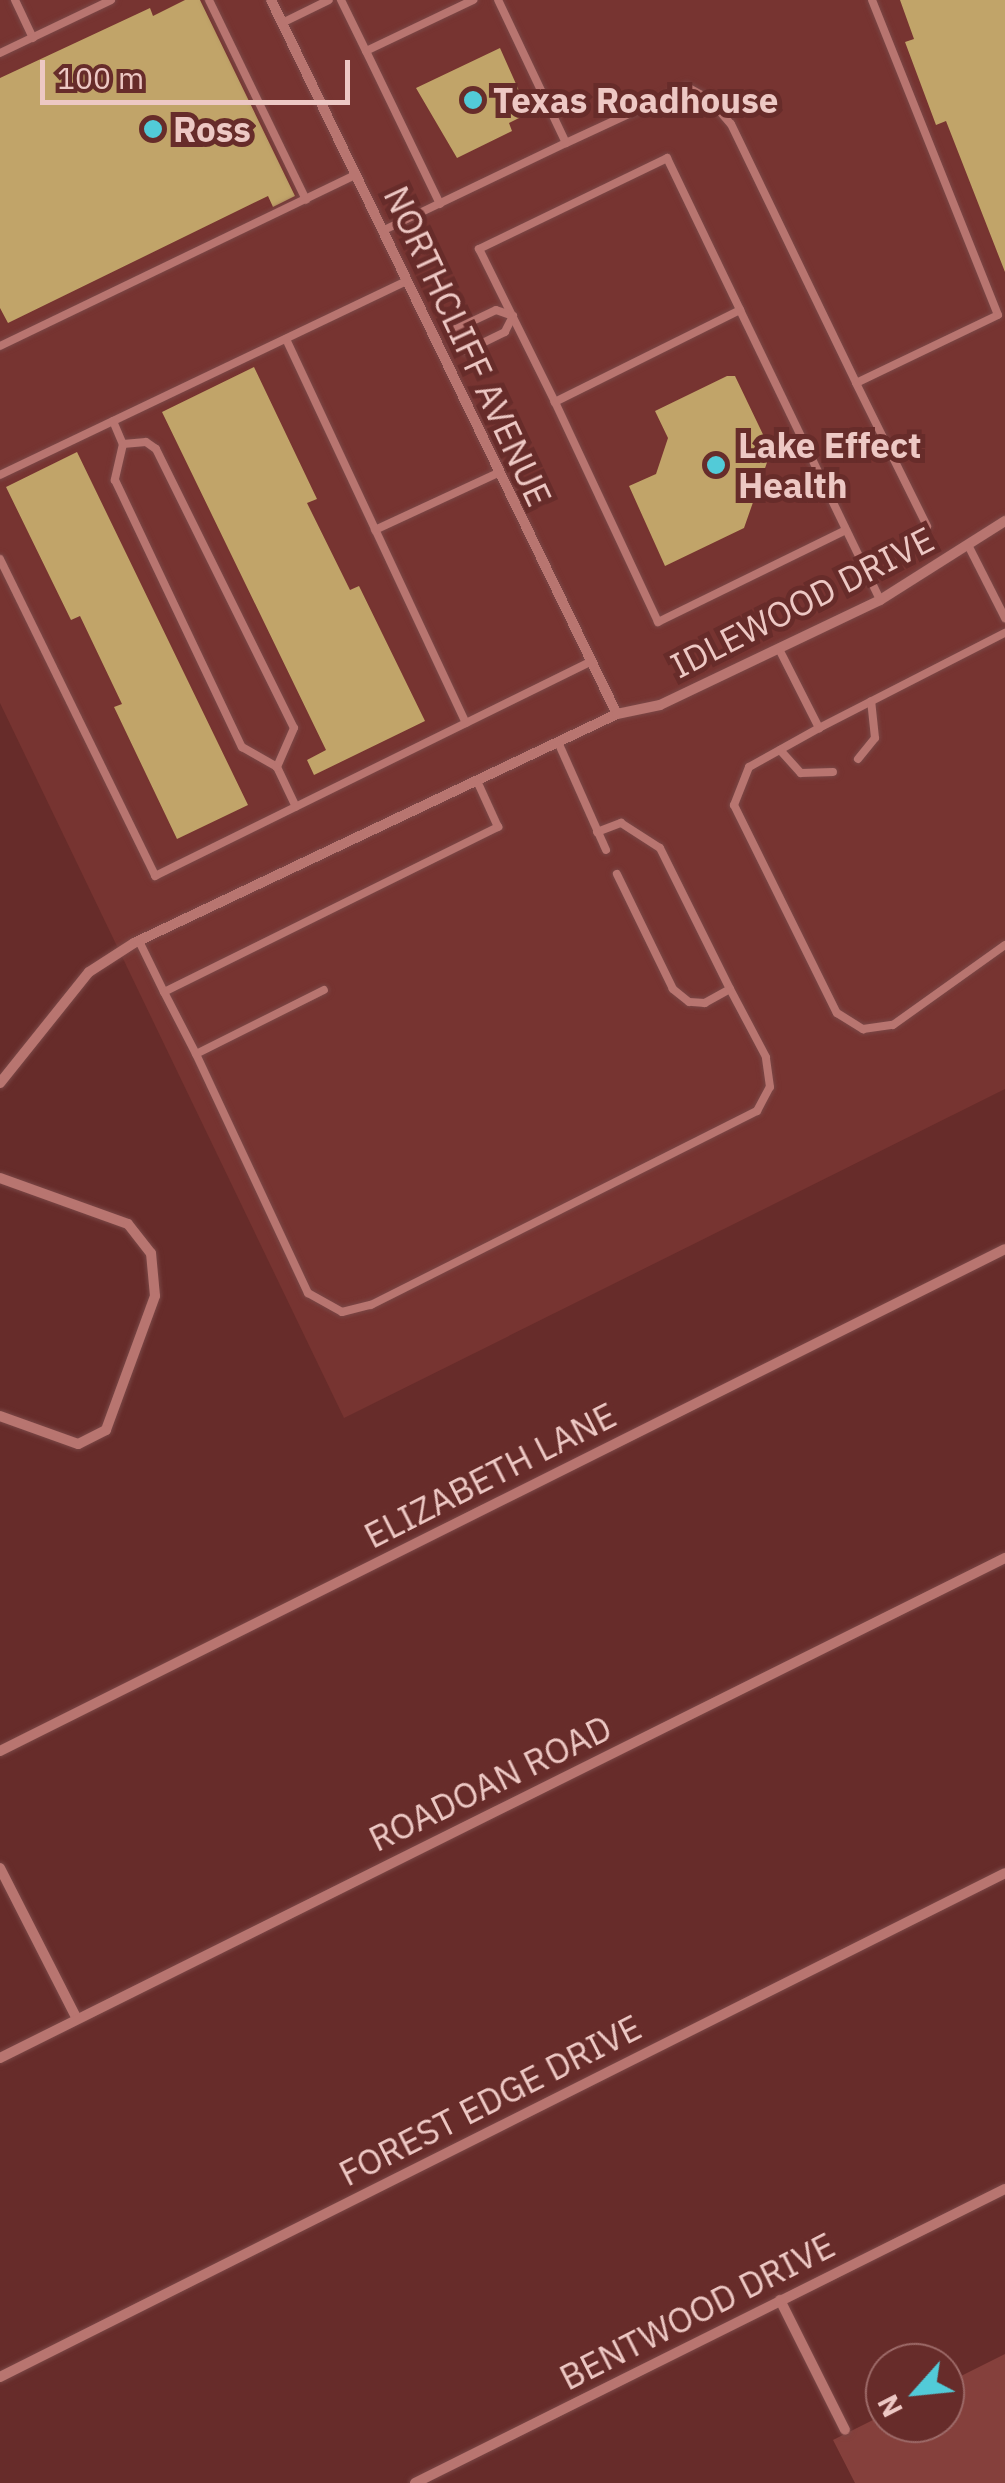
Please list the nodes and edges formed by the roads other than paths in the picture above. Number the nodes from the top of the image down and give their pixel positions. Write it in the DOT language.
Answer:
graph roads {
  1 [pos="15,0"];
  2 [pos="110,0"];
  3 [pos="209,0"];
  4 [pos="271,0"];
  5 [pos="329,0"];
  6 [pos="341,0"];
  7 [pos="473,0"];
  8 [pos="498,0"];
  9 [pos="872,0"];
  10 [pos="282,23"];
  11 [pos="33,38"];
  12 [pos="366,51"];
  13 [pos="0,53"];
  14 [pos="566,143"];
  15 [pos="357,175"];
  16 [pos="306,200"];
  17 [pos="440,204"];
  18 [pos="382,231"];
  19 [pos="405,282"];
  20 [pos="740,310"];
  21 [pos="1002,314"];
  22 [pos="513,316"];
  23 [pos="286,339"];
  24 [pos="454,343"];
  25 [pos="0,346"];
  26 [pos="439,351"];
  27 [pos="856,383"];
  28 [pos="555,402"];
  29 [pos="113,421"];
  30 [pos="123,444"];
  31 [pos="498,473"];
  32 [pos="0,475"];
  33 [pos="1005,521"];
  34 [pos="927,526"];
  35 [pos="376,530"];
  36 [pos="846,530"];
  37 [pos="969,547"];
  38 [pos="0,559"];
  39 [pos="880,600"];
  40 [pos="1005,618"];
  41 [pos="1005,633"];
  42 [pos="780,649"];
  43 [pos="590,662"];
  44 [pos="871,701"];
  45 [pos="617,714"];
  46 [pos="466,723"];
  47 [pos="819,728"];
  48 [pos="558,742"];
  49 [pos="780,750"];
  50 [pos="858,759"];
  51 [pos="277,768"];
  52 [pos="833,772"];
  53 [pos="477,781"];
  54 [pos="296,807"];
  55 [pos="597,832"];
  56 [pos="606,850"];
  57 [pos="618,874"];
  58 [pos="139,940"];
  59 [pos="1005,945"];
  60 [pos="730,989"];
  61 [pos="324,990"];
  62 [pos="164,992"];
  63 [pos="196,1054"];
  64 [pos="0,1083"];
  65 [pos="0,1178"];
  66 [pos="1005,1249"];
  67 [pos="0,1416"];
  68 [pos="1005,1558"];
  69 [pos="0,1751"];
  70 [pos="0,1868"];
  71 [pos="1005,1873"];
  72 [pos="77,2019"];
  73 [pos="0,2058"];
  74 [pos="1005,2189"];
  75 [pos="780,2300"];
  76 [pos="0,2376"];
  77 [pos="844,2430"];
  78 [pos="415,2483"];
  1 -- 11 [label="lane"];
  2 -- 11 [label="lane"];
  3 -- 16 [label="lane"];
  4 -- 10 [label="street, NORTHCLIFF AVENUE"];
  5 -- 10 [label="lane"];
  6 -- 12 [label="lane"];
  7 -- 12 [label="lane"];
  8 -- 14 [label="lane"];
  9 -- 21 [label="lane"];
  10 -- 15 [label="street, NORTHCLIFF AVENUE"];
  11 -- 13 [label="lane"];
  12 -- 17 [label="lane"];
  14 -- 17 [label="lane"];
  14 -- 27 [label="lane"];
  15 -- 16 [label="lane"];
  15 -- 18 [label="street, NORTHCLIFF AVENUE"];
  16 -- 25 [label="lane"];
  17 -- 18 [label="lane"];
  18 -- 19 [label="street, NORTHCLIFF AVENUE"];
  19 -- 23 [label="lane"];
  19 -- 26 [label="street, NORTHCLIFF AVENUE"];
  20 -- 22 [label="lane"];
  20 -- 28 [label="lane"];
  20 -- 36 [label="lane"];
  21 -- 27 [label="lane"];
  22 -- 24 [label="lane"];
  22 -- 24 [label="lane"];
  22 -- 28 [label="lane"];
  23 -- 29 [label="lane"];
  23 -- 35 [label="lane"];
  24 -- 26 [label="lane"];
  26 -- 31 [label="street, NORTHCLIFF AVENUE"];
  27 -- 34 [label="lane"];
  28 -- 36 [label="lane"];
  29 -- 30 [label="lane"];
  29 -- 32 [label="lane"];
  30 -- 51 [label="lane"];
  30 -- 51 [label="lane"];
  31 -- 35 [label="lane"];
  31 -- 43 [label="street, NORTHCLIFF AVENUE"];
  33 -- 37 [label="street, IDLEWOOD DRIVE"];
  35 -- 46 [label="lane"];
  36 -- 39 [label="lane"];
  37 -- 39 [label="street, IDLEWOOD DRIVE"];
  37 -- 40 [label="lane"];
  38 -- 54 [label="lane"];
  39 -- 42 [label="street, IDLEWOOD DRIVE"];
  41 -- 44 [label="lane"];
  42 -- 45 [label="street, IDLEWOOD DRIVE"];
  42 -- 47 [label="lane"];
  43 -- 45 [label="street, NORTHCLIFF AVENUE"];
  43 -- 46 [label="lane"];
  44 -- 47 [label="lane"];
  44 -- 50 [label="lane"];
  45 -- 48 [label="street, IDLEWOOD DRIVE"];
  46 -- 54 [label="lane"];
  47 -- 49 [label="lane"];
  48 -- 53 [label="street, IDLEWOOD DRIVE"];
  48 -- 55 [label="lane"];
  49 -- 52 [label="lane"];
  49 -- 59 [label="lane"];
  51 -- 54 [label="lane"];
  53 -- 58 [label="street, IDLEWOOD DRIVE"];
  53 -- 62 [label="lane"];
  55 -- 56 [label="lane"];
  55 -- 60 [label="lane"];
  57 -- 60 [label="lane"];
  58 -- 62 [label="lane"];
  58 -- 64 [label="street, IDLEWOOD DRIVE"];
  60 -- 63 [label="lane"];
  61 -- 63 [label="lane"];
  62 -- 63 [label="lane"];
  65 -- 67 [label="street"];
  66 -- 69 [label="street, ELIZABETH LANE"];
  68 -- 72 [label="street, ROADOAN ROAD"];
  70 -- 72 [label="street"];
  71 -- 76 [label="street, FOREST EDGE DRIVE"];
  72 -- 73 [label="street, ROADOAN ROAD"];
  74 -- 75 [label="street, BENTWOOD DRIVE"];
  75 -- 77 [label="street"];
  75 -- 78 [label="street, BENTWOOD DRIVE"];
}
